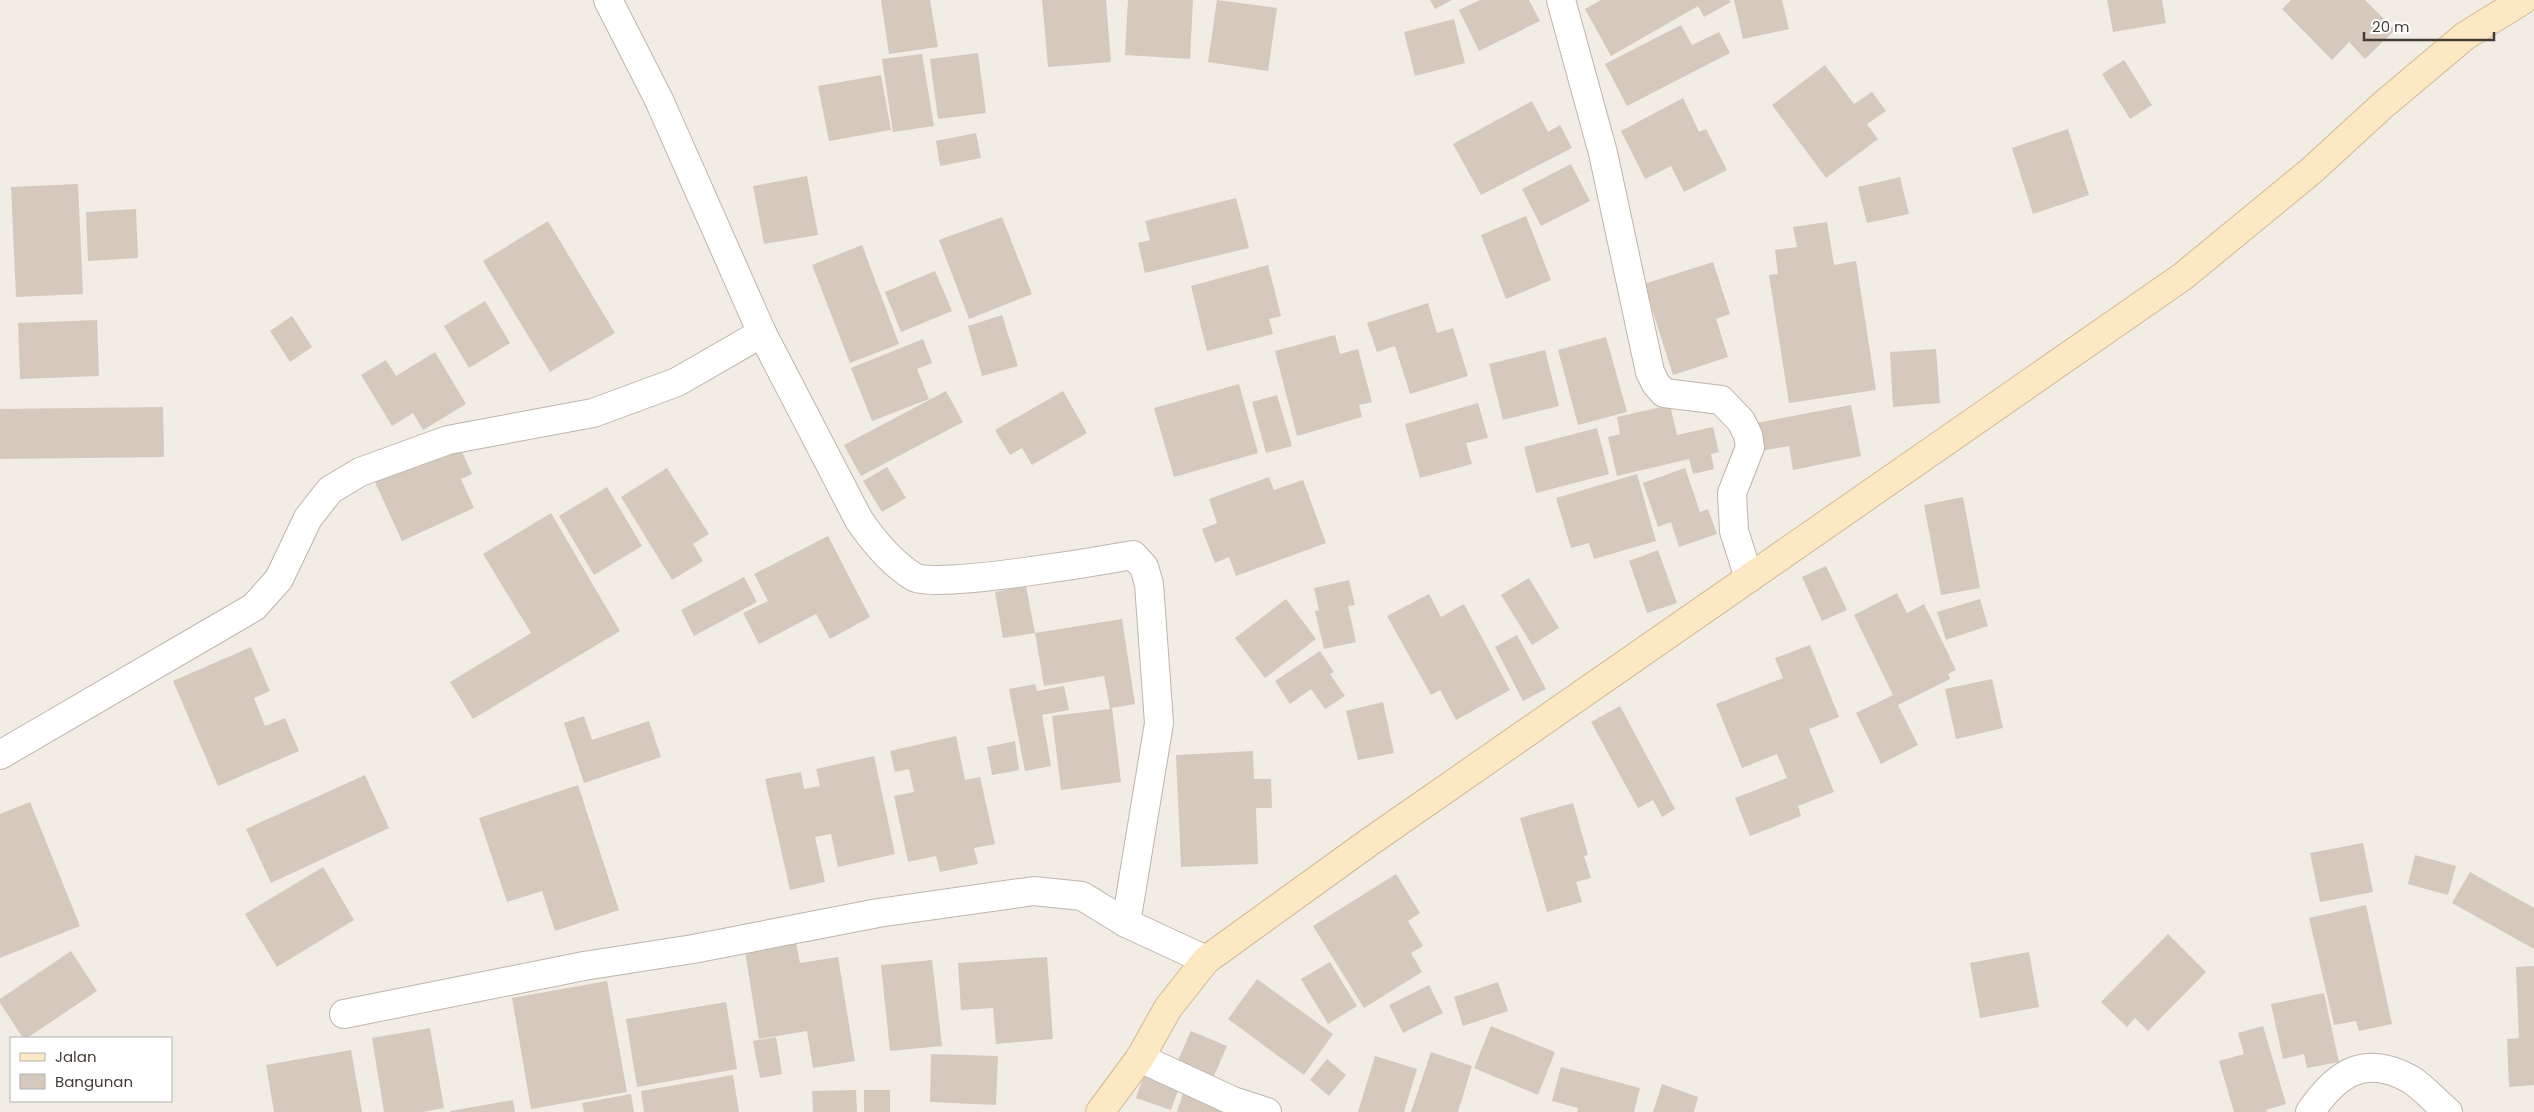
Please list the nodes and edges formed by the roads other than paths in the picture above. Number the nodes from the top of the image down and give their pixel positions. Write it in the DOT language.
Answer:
graph roads {
  1 [pos="608,0"];
  2 [pos="1561,0"];
  3 [pos="2523,0"];
  4 [pos="762,333"];
  5 [pos="1749,578"];
  6 [pos="0,755"];
  7 [pos="1126,923"];
  8 [pos="1206,960"];
  9 [pos="344,1014"];
  10 [pos="1140,1058"];
  11 [pos="1100,1112"];
  12 [pos="1267,1112"];
  13 [pos="2310,1112"];
  14 [pos="2448,1112"];
  1 -- 4 [label="street"];
  2 -- 5 [label="street"];
  3 -- 5 [label="street"];
  4 -- 6 [label="street"];
  4 -- 7 [label="street"];
  5 -- 8 [label="street"];
  7 -- 8 [label="street"];
  7 -- 9 [label="street"];
  8 -- 10 [label="street"];
  10 -- 11 [label="street"];
  10 -- 12 [label="street"];
  13 -- 14 [label="street"];
}
